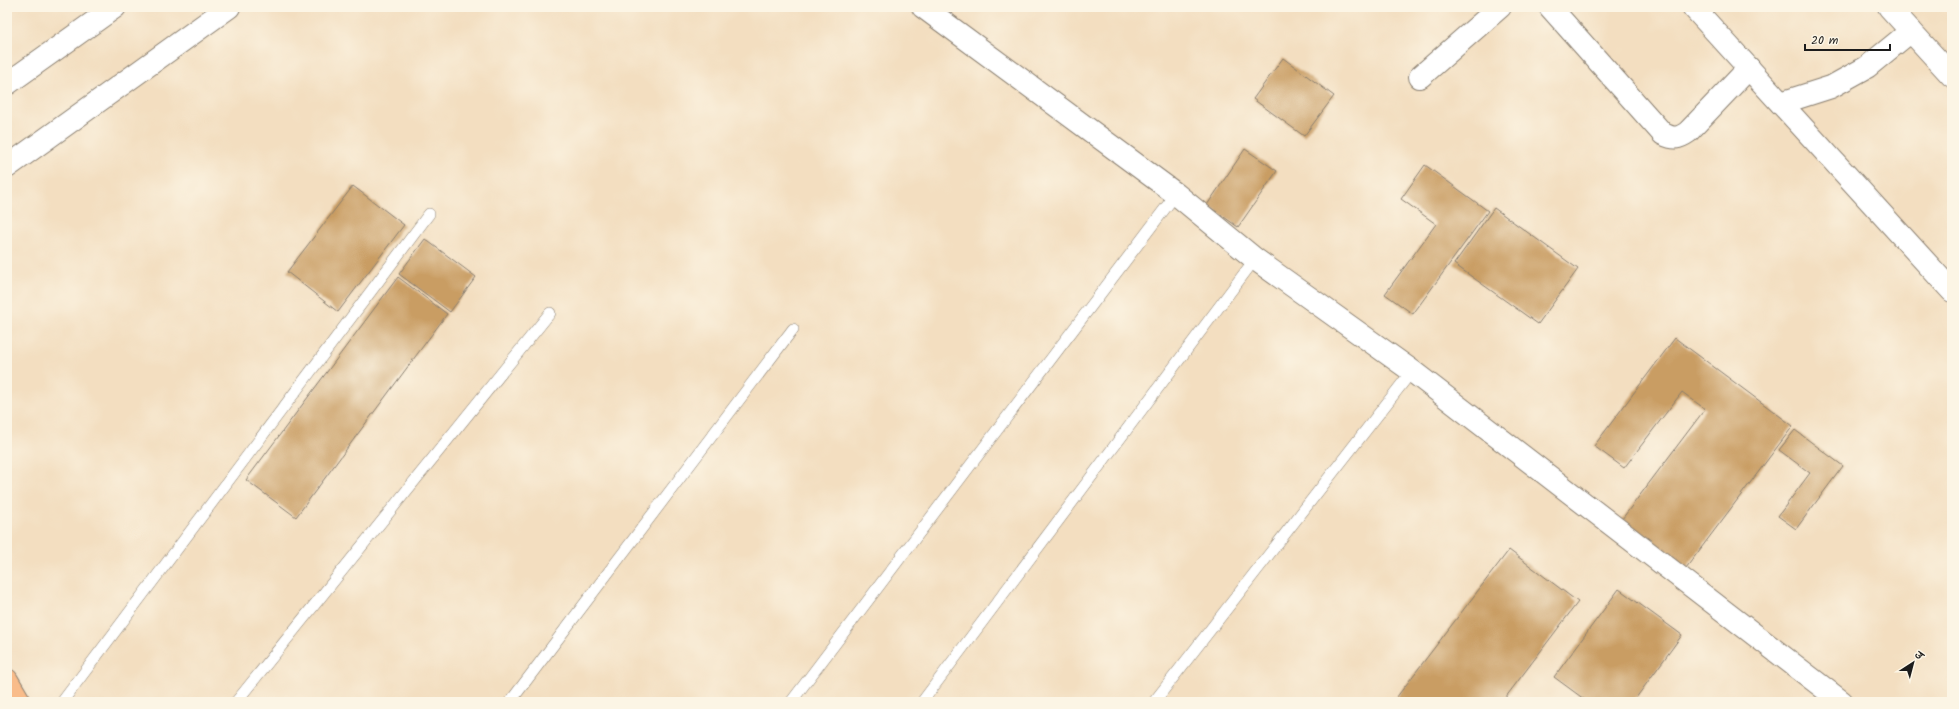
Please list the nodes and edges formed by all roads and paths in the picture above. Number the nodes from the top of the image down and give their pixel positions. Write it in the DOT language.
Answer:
graph roads {
  1 [pos="115,7"];
  2 [pos="229,7"];
  3 [pos="923,7"];
  4 [pos="1500,7"];
  5 [pos="1550,7"];
  6 [pos="1693,7"];
  7 [pos="1889,7"];
  8 [pos="1911,31"];
  9 [pos="1749,68"];
  10 [pos="1952,76"];
  11 [pos="1420,77"];
  12 [pos="7,84"];
  13 [pos="1781,104"];
  14 [pos="7,167"];
  15 [pos="1176,194"];
  16 [pos="429,214"];
  17 [pos="1256,259"];
  18 [pos="1951,288"];
  19 [pos="550,313"];
  20 [pos="793,329"];
  21 [pos="1412,371"];
  22 [pos="7,680"];
  23 [pos="20,702"];
  24 [pos="62,702"];
  25 [pos="236,702"];
  26 [pos="510,702"];
  27 [pos="791,702"];
  28 [pos="922,702"];
  29 [pos="1154,702"];
  30 [pos="1842,702"];
  1 -- 12 [label="street"];
  2 -- 14 [label="street"];
  3 -- 15 [label="street"];
  4 -- 11 [label="street"];
  5 -- 9 [label="street"];
  6 -- 9 [label="street"];
  7 -- 8 [label="street"];
  8 -- 10 [label="street"];
  8 -- 13 [label="street"];
  9 -- 13 [label="street"];
  13 -- 18 [label="street"];
  15 -- 17 [label="street"];
  15 -- 27 [label="lane"];
  16 -- 24 [label="lane"];
  17 -- 21 [label="street"];
  17 -- 28 [label="lane"];
  19 -- 25 [label="lane"];
  20 -- 26 [label="lane"];
  21 -- 29 [label="lane"];
  21 -- 30 [label="street"];
  22 -- 23 [label="main road"];
}
